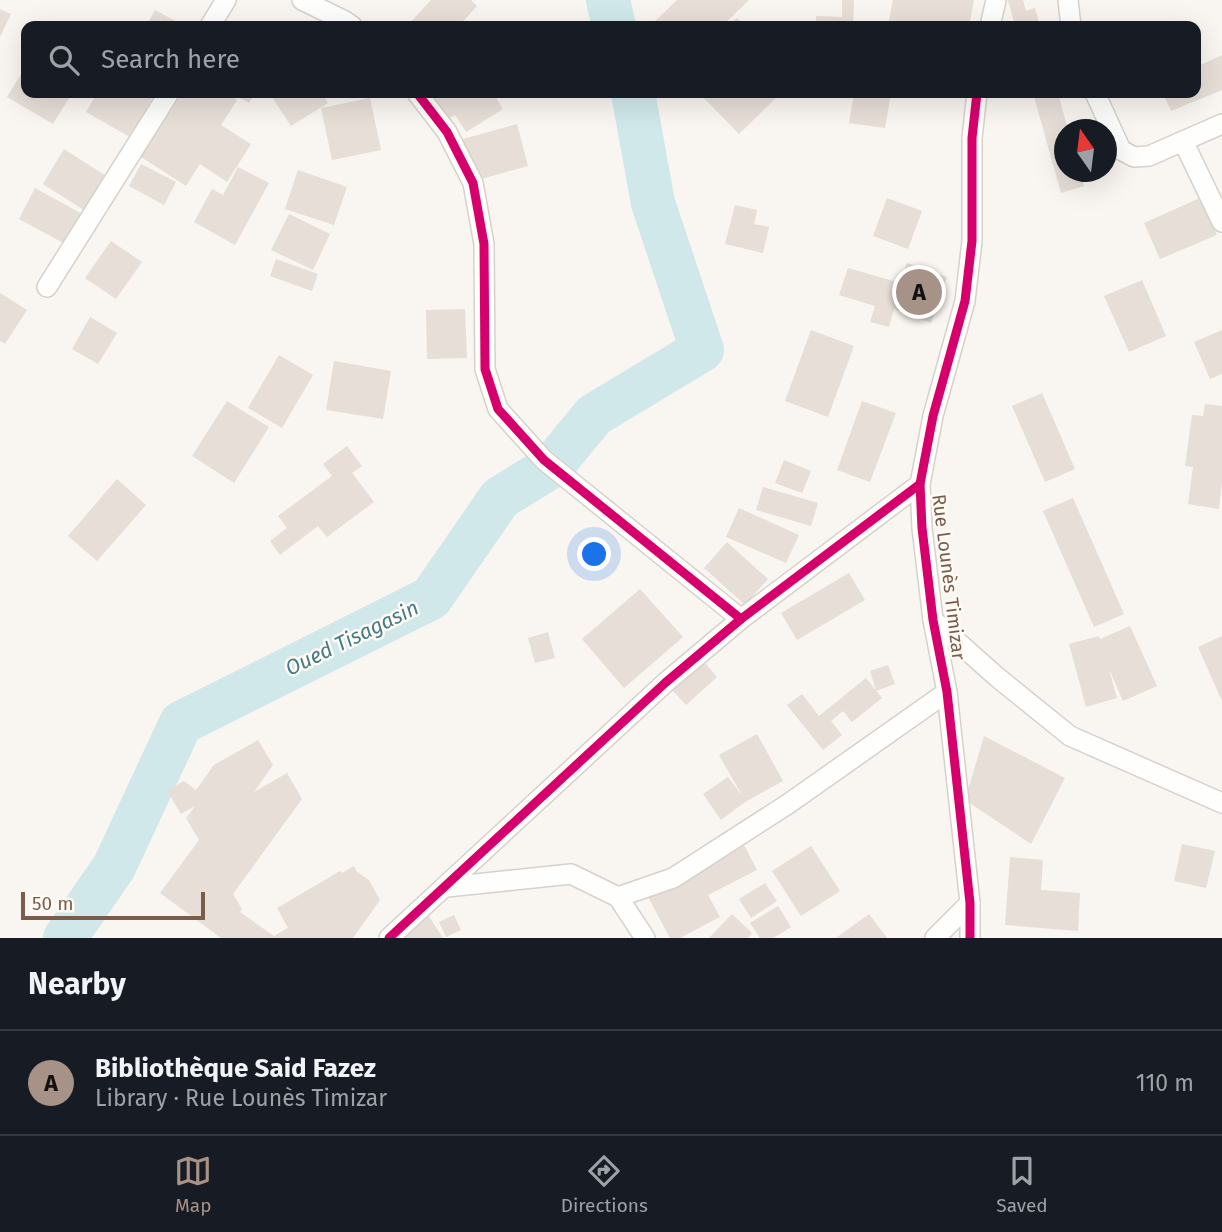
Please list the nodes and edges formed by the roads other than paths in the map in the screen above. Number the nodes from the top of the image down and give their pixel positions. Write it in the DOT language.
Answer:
graph roads {
  1 [pos="226,0"];
  2 [pos="302,0"];
  3 [pos="996,0"];
  4 [pos="1068,0"];
  5 [pos="213,21"];
  6 [pos="345,21"];
  7 [pos="991,21"];
  8 [pos="1070,21"];
  9 [pos="166,98"];
  10 [pos="421,98"];
  11 [pos="976,98"];
  12 [pos="1097,98"];
  13 [pos="1222,124"];
  14 [pos="1184,141"];
  15 [pos="1222,222"];
  16 [pos="47,288"];
  17 [pos="920,484"];
  18 [pos="741,619"];
  19 [pos="933,620"];
  20 [pos="947,692"];
  21 [pos="1222,803"];
  22 [pos="447,887"];
  23 [pos="618,897"];
  24 [pos="970,902"];
  25 [pos="389,938"];
  26 [pos="645,938"];
  27 [pos="935,938"];
  28 [pos="970,938"];
  1 -- 5 [label="street"];
  2 -- 6 [label="street"];
  3 -- 7 [label="street"];
  4 -- 8 [label="street"];
  9 -- 16 [label="street"];
  10 -- 18 [label="street"];
  11 -- 17 [label="street, Rue Lounès Timizar"];
  12 -- 14 [label="street"];
  13 -- 14 [label="street"];
  14 -- 15 [label="street"];
  17 -- 18 [label="street"];
  17 -- 19 [label="street, Rue Lounès Timizar"];
  18 -- 22 [label="street"];
  19 -- 20 [label="street, Rue Lounès Timizar"];
  19 -- 21 [label="street"];
  20 -- 23 [label="street"];
  20 -- 24 [label="street, Rue Lounès Timizar"];
  22 -- 23 [label="street"];
  22 -- 25 [label="street"];
  23 -- 26 [label="street"];
  24 -- 27 [label="street"];
  24 -- 28 [label="street, Rue Lounès Timizar"];
}
